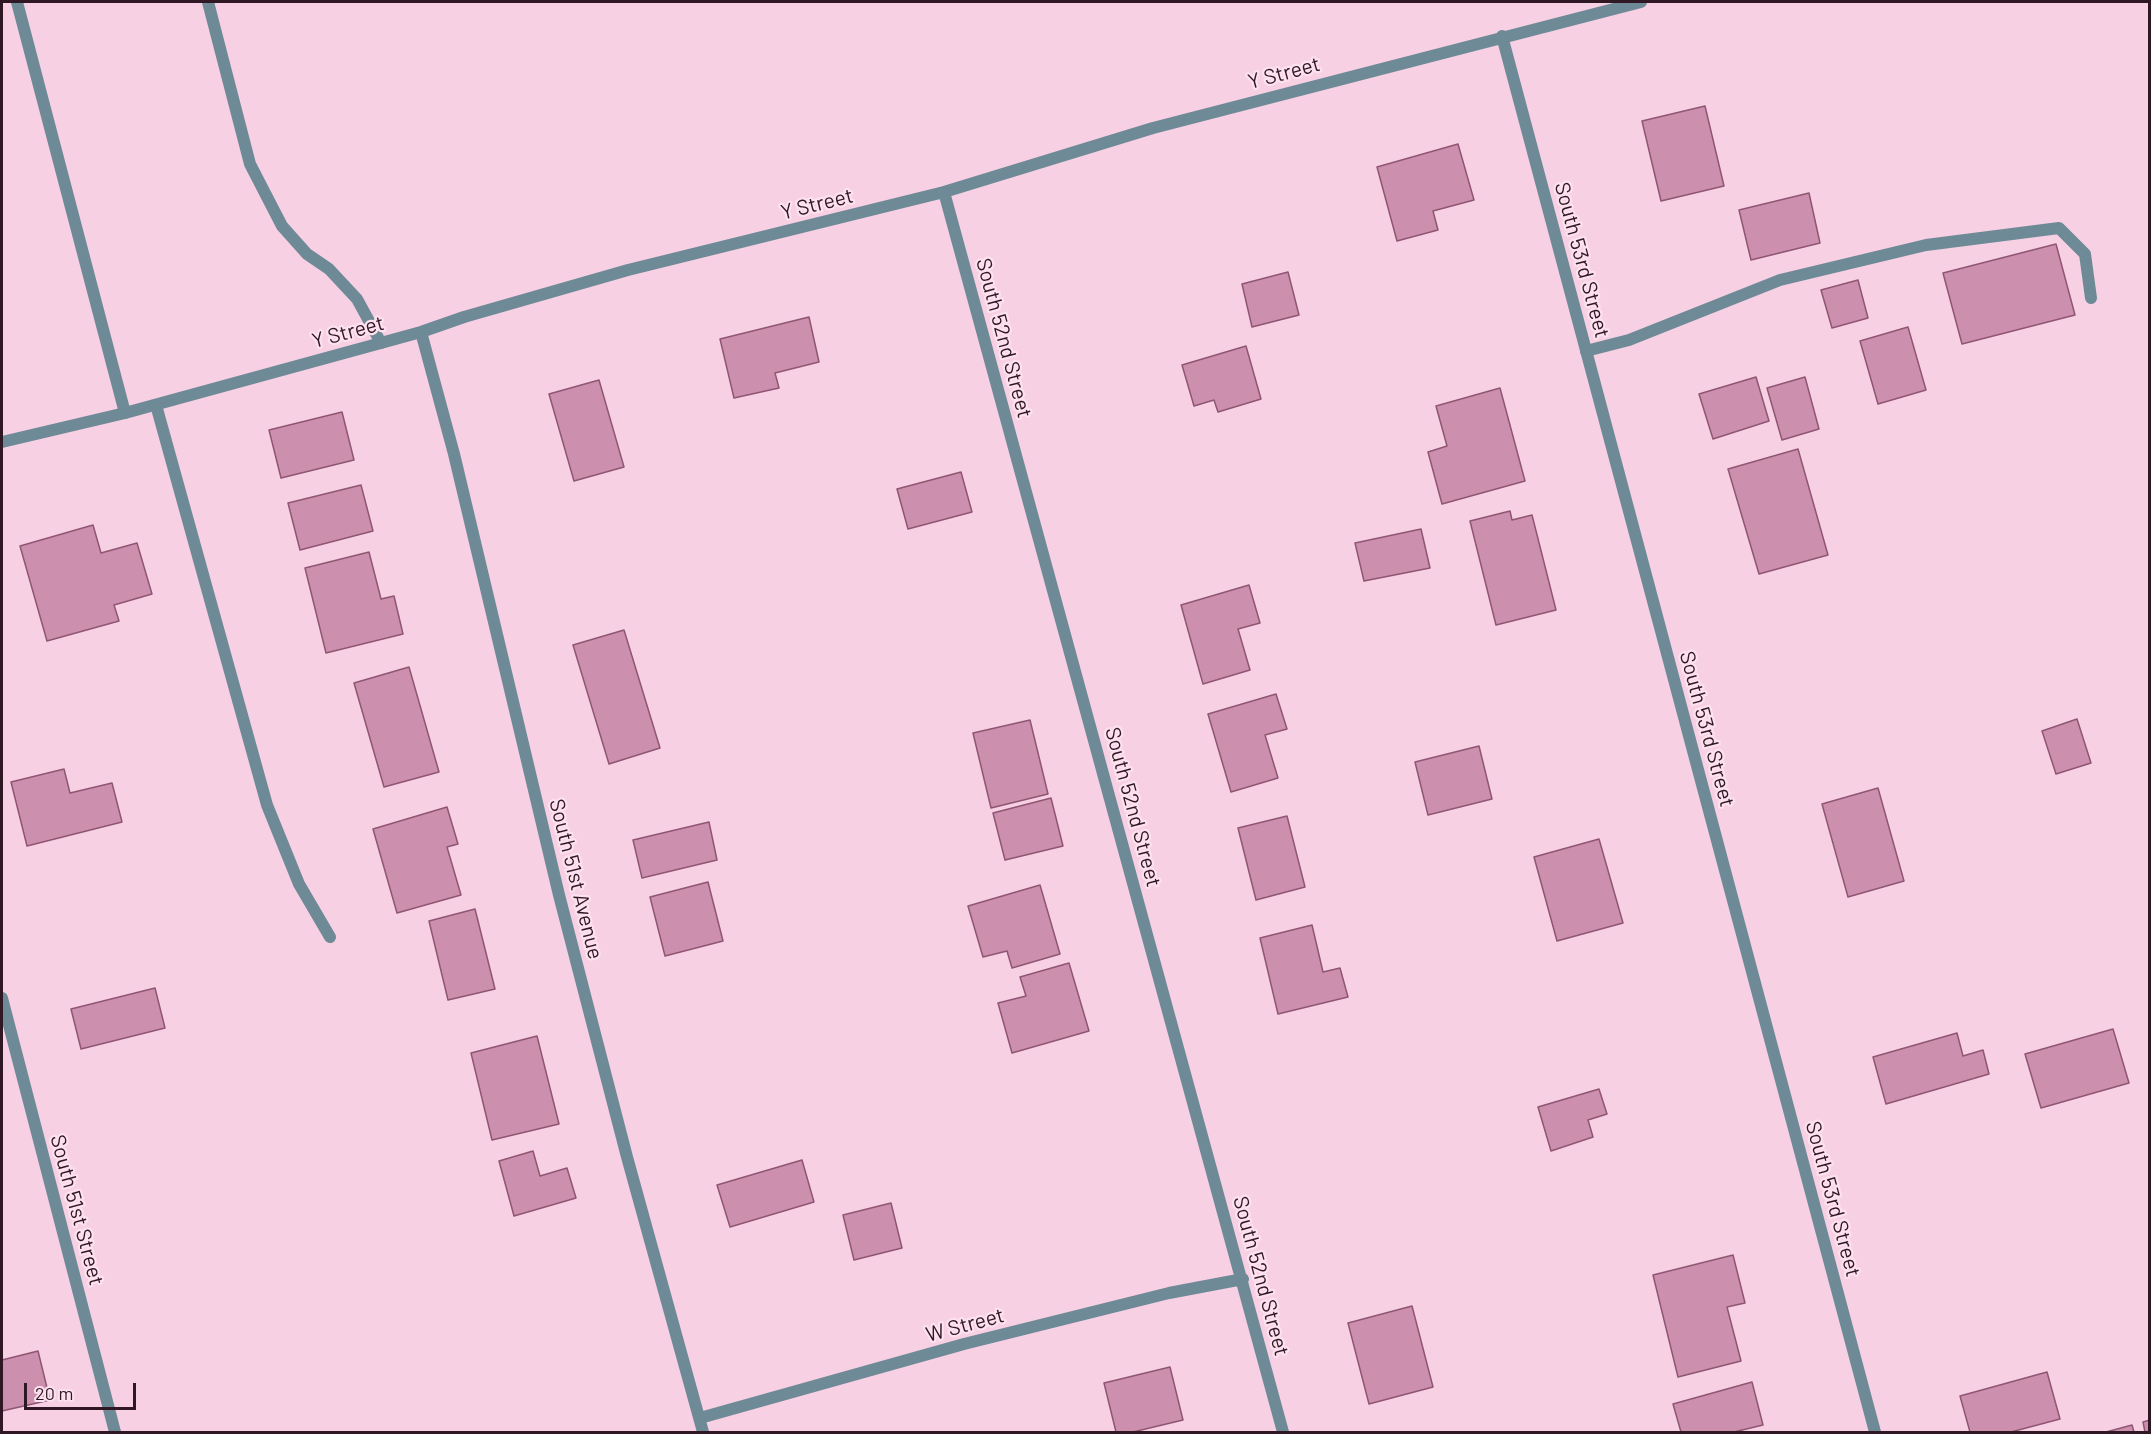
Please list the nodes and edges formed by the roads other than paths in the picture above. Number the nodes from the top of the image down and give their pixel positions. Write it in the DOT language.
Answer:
graph roads {
  1 [pos="17,2"];
  2 [pos="208,2"];
  3 [pos="1641,2"];
  4 [pos="1502,36"];
  5 [pos="944,192"];
  6 [pos="2091,298"];
  7 [pos="421,332"];
  8 [pos="381,343"];
  9 [pos="1586,351"];
  10 [pos="156,405"];
  11 [pos="126,413"];
  12 [pos="2,442"];
  13 [pos="330,937"];
  14 [pos="2,998"];
  15 [pos="1243,1279"];
  16 [pos="699,1418"];
  17 [pos="116,1432"];
  18 [pos="703,1432"];
  19 [pos="1283,1432"];
  20 [pos="1875,1432"];
  1 -- 11 [label="street"];
  2 -- 8 [label="street"];
  3 -- 4 [label="street, Y Street"];
  4 -- 5 [label="street, Y Street"];
  4 -- 9 [label="street, South 53rd Street"];
  5 -- 7 [label="street, Y Street"];
  5 -- 15 [label="street, South 52nd Street"];
  6 -- 9 [label="street"];
  7 -- 8 [label="street, Y Street"];
  7 -- 16 [label="street, South 51st Avenue"];
  8 -- 10 [label="street, Y Street"];
  9 -- 20 [label="street, South 53rd Street"];
  10 -- 11 [label="street, Y Street"];
  10 -- 13 [label="street"];
  11 -- 12 [label="street, Y Street"];
  14 -- 17 [label="street, South 51st Street"];
  15 -- 16 [label="street, W Street"];
  15 -- 19 [label="street, South 52nd Street"];
  16 -- 18 [label="street, South 51st Avenue"];
}
